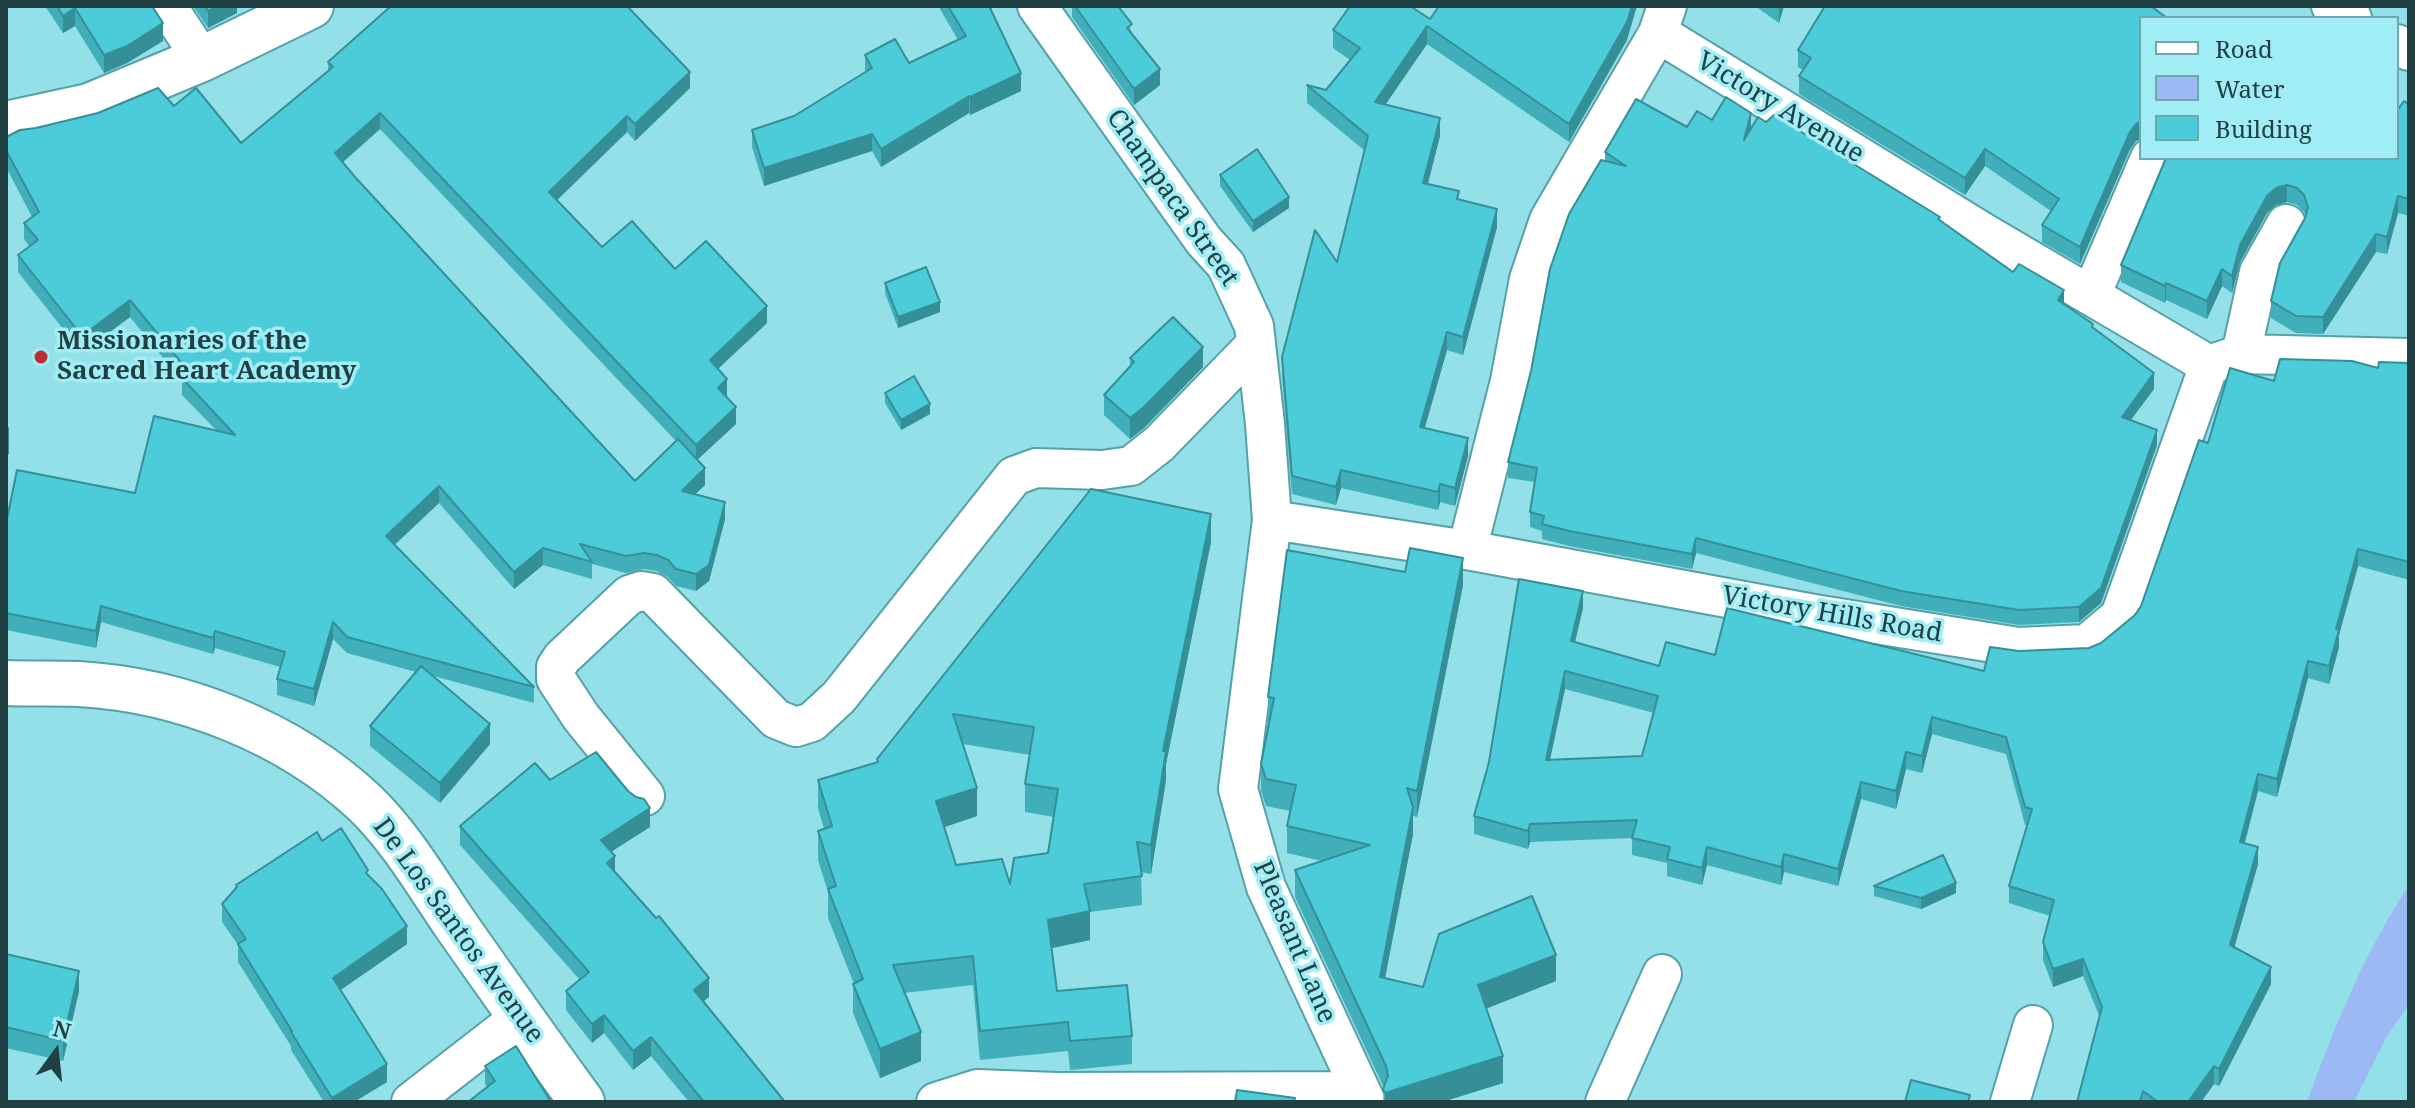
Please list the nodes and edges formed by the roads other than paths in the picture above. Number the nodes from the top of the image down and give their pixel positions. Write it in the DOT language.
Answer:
graph roads {
  1 [pos="167,6"];
  2 [pos="311,6"];
  3 [pos="1037,6"];
  4 [pos="2331,6"];
  5 [pos="2348,16"];
  6 [pos="1662,19"];
  7 [pos="202,59"];
  8 [pos="6,124"];
  9 [pos="2149,160"];
  10 [pos="2286,224"];
  11 [pos="2091,295"];
  12 [pos="1256,344"];
  13 [pos="2409,358"];
  14 [pos="2225,360"];
  15 [pos="1272,520"];
  16 [pos="1467,550"];
  17 [pos="6,683"];
  18 [pos="1238,789"];
  19 [pos="645,796"];
  20 [pos="1662,974"];
  21 [pos="519,1018"];
  22 [pos="2033,1025"];
  23 [pos="1363,1097"];
  24 [pos="411,1102"];
  25 [pos="582,1102"];
  26 [pos="936,1102"];
  27 [pos="1605,1102"];
  28 [pos="2010,1102"];
  1 -- 7 [label="street"];
  2 -- 7 [label="street"];
  3 -- 12 [label="street, Champaca Street"];
  4 -- 5 [label="street"];
  6 -- 11 [label="street, Victory Avenue"];
  6 -- 16 [label="street, Victory Avenue"];
  7 -- 8 [label="street"];
  9 -- 11 [label="street"];
  10 -- 14 [label="street, Victory Hills Road"];
  11 -- 14 [label="street, Victory Avenue"];
  12 -- 15 [label="street, Champaca Street"];
  12 -- 19 [label="street"];
  13 -- 14 [label="street, Victory Avenue"];
  14 -- 16 [label="street, Victory Hills Road"];
  15 -- 16 [label="street, Victory Hills Road"];
  15 -- 18 [label="street, Champaca Street"];
  17 -- 21 [label="street, De Los Santos Avenue"];
  18 -- 23 [label="street, Pleasant Lane"];
  20 -- 27 [label="street"];
  21 -- 24 [label="street"];
  21 -- 25 [label="street, De Los Santos Avenue"];
  22 -- 28 [label="street"];
  23 -- 26 [label="street"];
}
